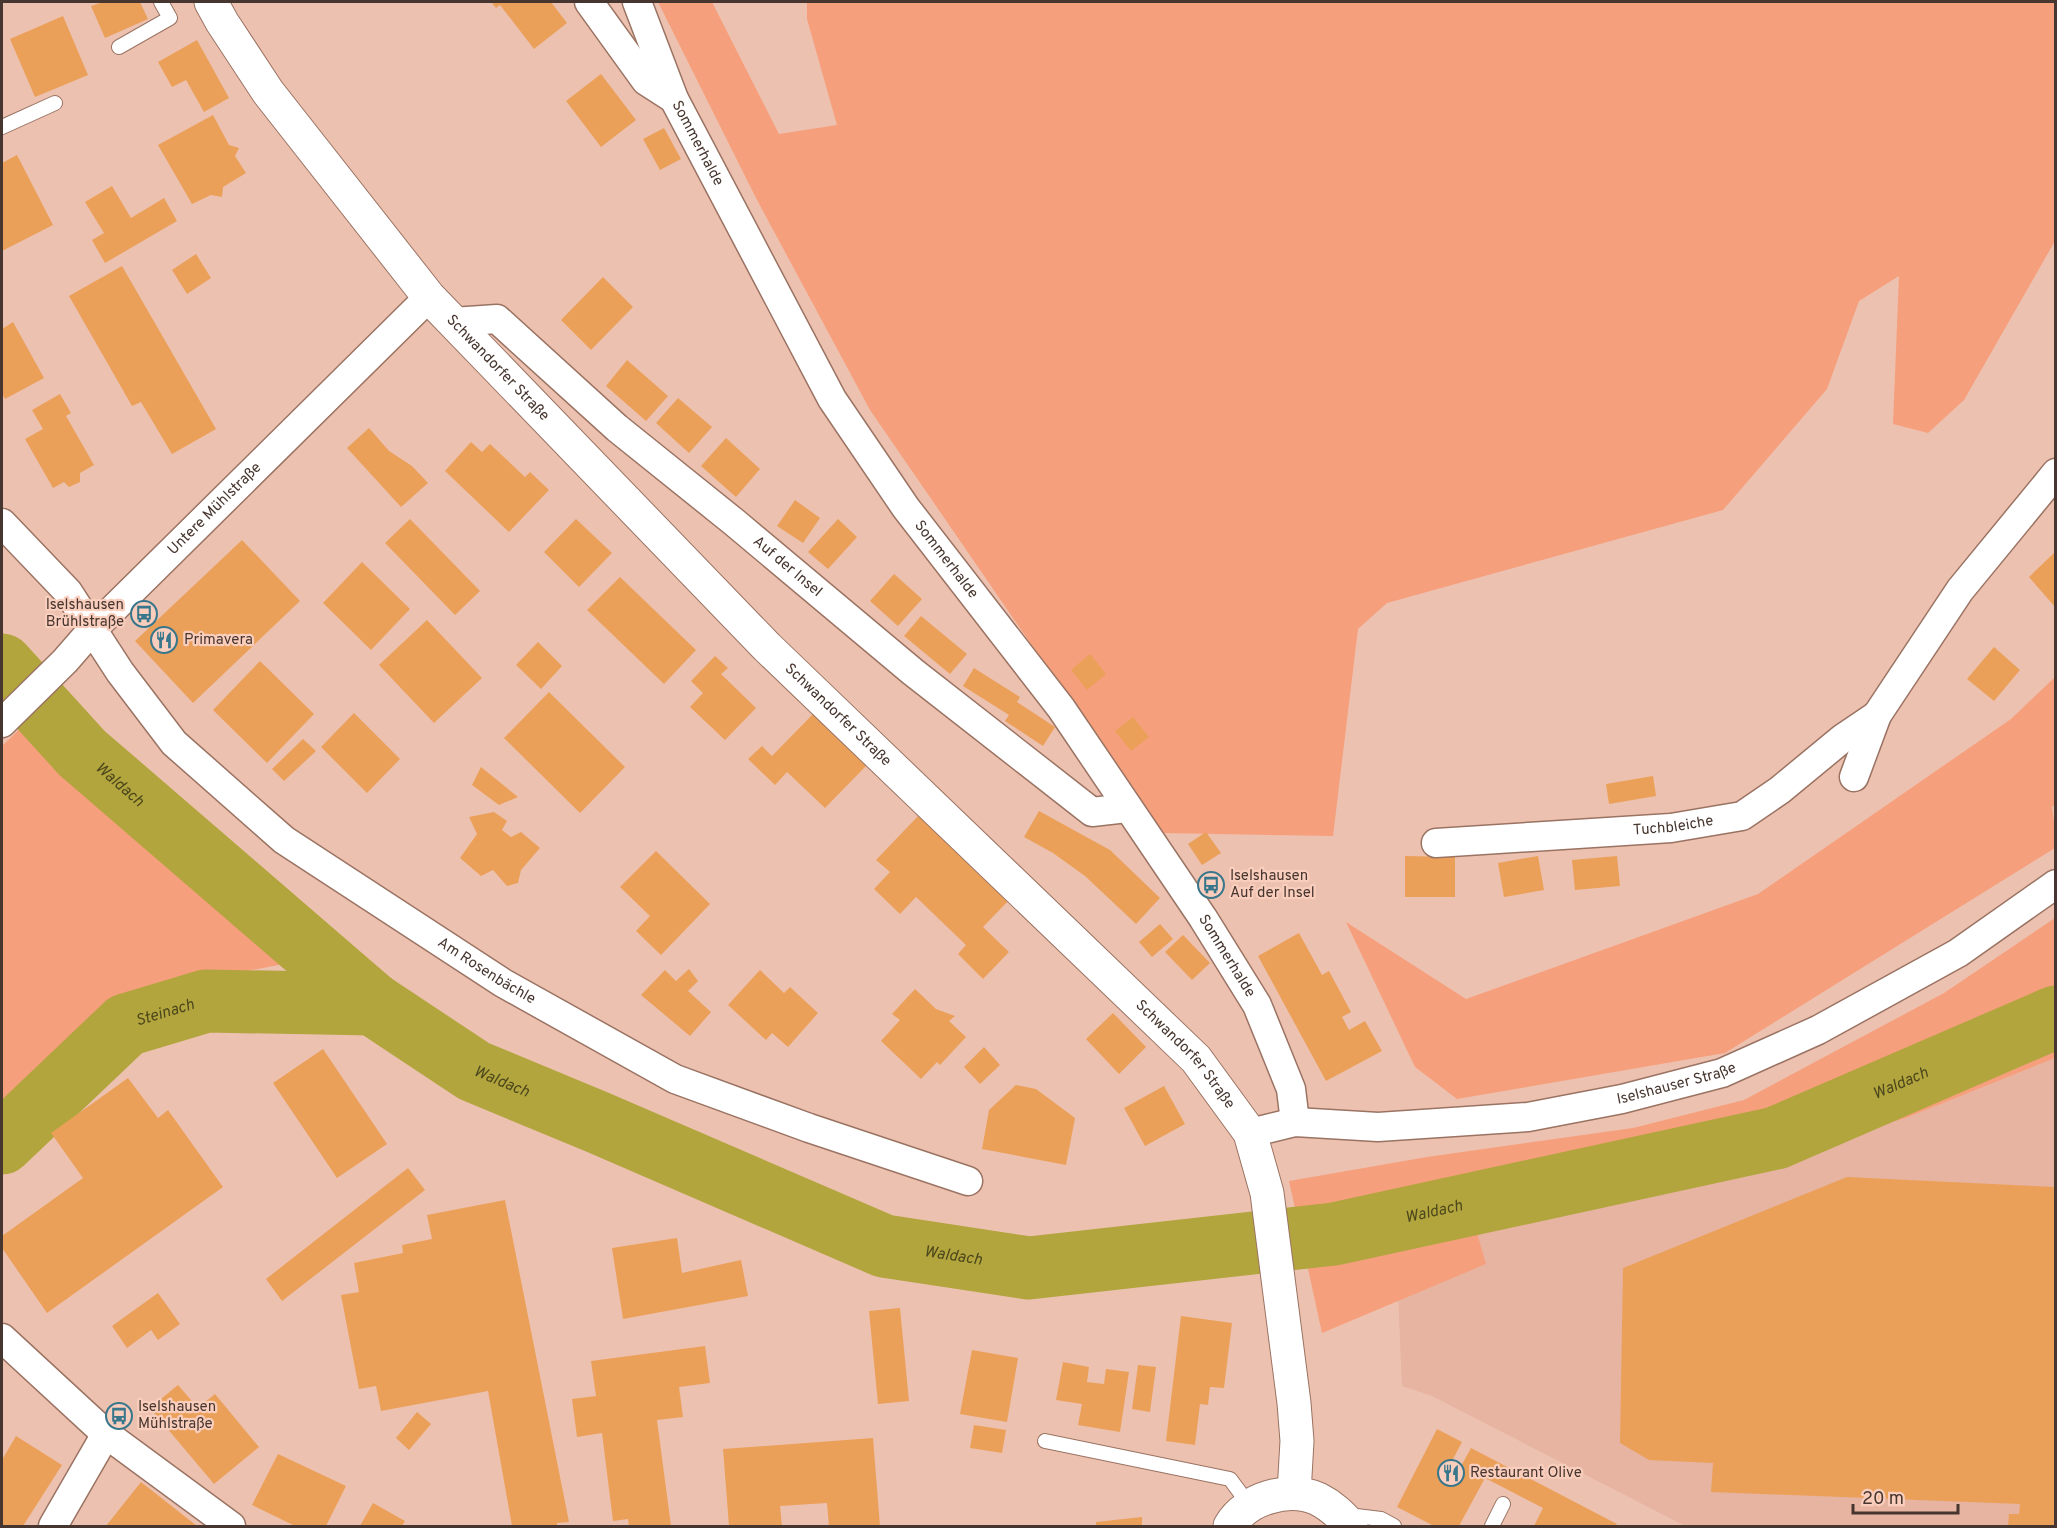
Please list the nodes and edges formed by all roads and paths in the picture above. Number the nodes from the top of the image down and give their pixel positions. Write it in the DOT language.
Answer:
graph roads {
  1 [pos="161,2"];
  2 [pos="211,2"];
  3 [pos="589,2"];
  4 [pos="637,2"];
  5 [pos="119,47"];
  6 [pos="674,99"];
  7 [pos="55,103"];
  8 [pos="2,127"];
  9 [pos="429,297"];
  10 [pos="453,322"];
  11 [pos="2055,473"];
  12 [pos="2,523"];
  13 [pos="92,630"];
  14 [pos="1877,715"];
  15 [pos="2,723"];
  16 [pos="1854,777"];
  17 [pos="1127,808"];
  18 [pos="1436,843"];
  19 [pos="2055,884"];
  20 [pos="1295,1122"];
  21 [pos="1250,1133"];
  22 [pos="968,1181"];
  23 [pos="2,1338"];
  24 [pos="106,1434"];
  25 [pos="1045,1441"];
  26 [pos="1294,1493"];
  27 [pos="1503,1504"];
  28 [pos="1240,1516"];
  29 [pos="1346,1520"];
  30 [pos="53,1527"];
  31 [pos="231,1527"];
  32 [pos="1394,1527"];
  33 [pos="1492,1527"];
  1 -- 5 [label="lane"];
  2 -- 9 [label="main road, Schwandorfer Straße"];
  3 -- 6 [label="street, Sommerhalde"];
  4 -- 6 [label="street"];
  6 -- 17 [label="street, Sommerhalde"];
  7 -- 8 [label="lane"];
  9 -- 10 [label="main road, Schwandorfer Straße"];
  9 -- 13 [label="street, Untere Mühlstraße"];
  10 -- 17 [label="street, Auf der Insel"];
  10 -- 21 [label="main road, Schwandorfer Straße"];
  11 -- 14 [label="street, Tuchbleiche"];
  12 -- 13 [label="street, Am Rosenbächle"];
  13 -- 15 [label="street, Untere Mühlstraße"];
  13 -- 22 [label="street, Am Rosenbächle"];
  14 -- 16 [label="street, Tuchbleiche"];
  14 -- 18 [label="street, Tuchbleiche"];
  17 -- 20 [label="street, Sommerhalde"];
  19 -- 20 [label="street, Iselshauser Straße"];
  20 -- 21 [label="street, Iselshauser Straße"];
  21 -- 26 [label="main road, Schwandorfer Straße"];
  23 -- 24 [label="street"];
  24 -- 30 [label="street"];
  24 -- 31 [label="street"];
  25 -- 28 [label="lane"];
  26 -- 28 [label="main road"];
  26 -- 29 [label="main road"];
  27 -- 33 [label="lane"];
  29 -- 32 [label="lane"];
}
